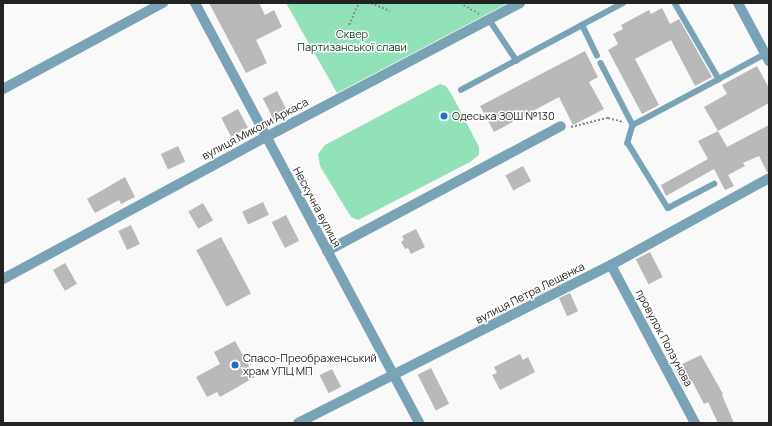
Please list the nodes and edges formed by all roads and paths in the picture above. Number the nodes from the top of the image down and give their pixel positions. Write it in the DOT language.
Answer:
graph roads {
  1 [pos="163,3"];
  2 [pos="195,3"];
  3 [pos="358,3"];
  4 [pos="371,3"];
  5 [pos="460,3"];
  6 [pos="520,3"];
  7 [pos="623,3"];
  8 [pos="675,3"];
  9 [pos="738,3"];
  10 [pos="390,11"];
  11 [pos="489,20"];
  12 [pos="349,25"];
  13 [pos="582,25"];
  14 [pos="597,56"];
  15 [pos="767,58"];
  16 [pos="517,61"];
  17 [pos="601,63"];
  18 [pos="719,79"];
  19 [pos="3,89"];
  20 [pos="462,90"];
  21 [pos="633,125"];
  22 [pos="561,126"];
  23 [pos="266,137"];
  24 [pos="769,178"];
  25 [pos="714,184"];
  26 [pos="327,251"];
  27 [pos="612,265"];
  28 [pos="3,279"];
  29 [pos="394,375"];
  30 [pos="298,423"];
  31 [pos="418,423"];
  32 [pos="694,423"];
  1 -- 19 [label="street"];
  2 -- 23 [label="street, Нескучна вулиця"];
  3 -- 12 [label="path"];
  4 -- 10 [label="path"];
  5 -- 11 [label="path"];
  6 -- 11 [label="street, вулиця Миколи Аркаса"];
  7 -- 13 [label="lane"];
  8 -- 18 [label="lane"];
  9 -- 15 [label="street"];
  11 -- 16 [label="lane"];
  11 -- 23 [label="street, вулиця Миколи Аркаса"];
  13 -- 14 [label="lane"];
  13 -- 16 [label="lane"];
  15 -- 18 [label="lane"];
  16 -- 20 [label="lane"];
  17 -- 21 [label="lane"];
  18 -- 21 [label="lane"];
  21 -- 22 [label="path"];
  21 -- 25 [label="lane"];
  22 -- 26 [label="street"];
  23 -- 26 [label="street, Нескучна вулиця"];
  23 -- 28 [label="street, вулиця Миколи Аркаса"];
  24 -- 27 [label="street, вулиця Петра Лещенка"];
  26 -- 29 [label="street, Нескучна вулиця"];
  27 -- 29 [label="street, вулиця Петра Лещенка"];
  27 -- 32 [label="street, провулок Ползунова"];
  29 -- 30 [label="street, вулиця Петра Лещенка"];
  29 -- 31 [label="street, Нескучна вулиця"];
}
